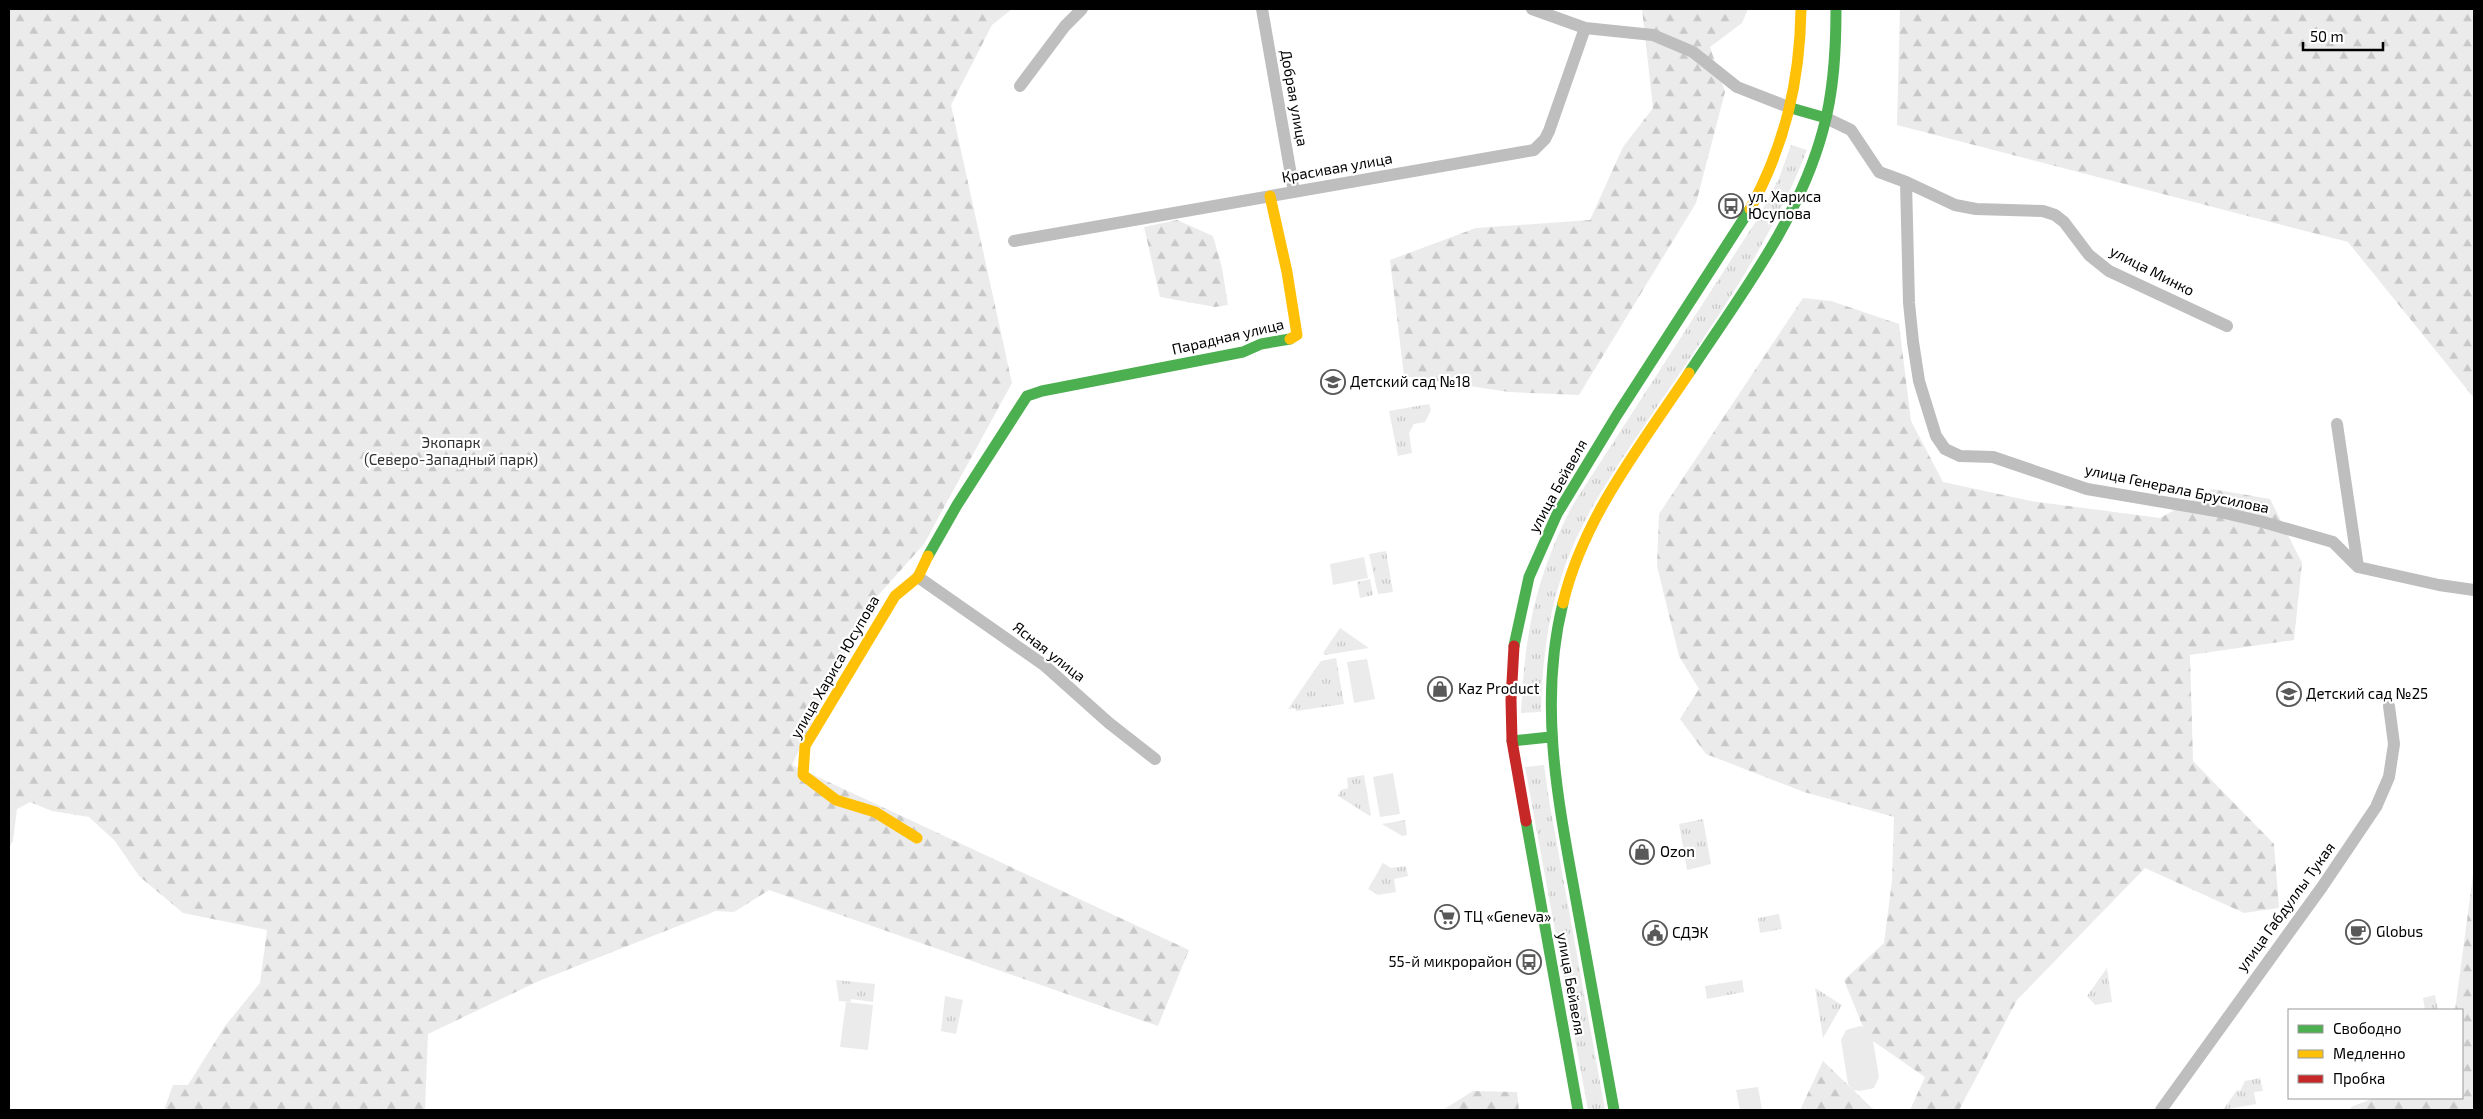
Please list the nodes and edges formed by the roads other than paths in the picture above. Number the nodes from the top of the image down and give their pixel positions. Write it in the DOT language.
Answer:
graph roads {
  1 [pos="1082,9"];
  2 [pos="1262,9"];
  3 [pos="1532,9"];
  4 [pos="1800,9"];
  5 [pos="1836,9"];
  6 [pos="1585,28"];
  7 [pos="1020,86"];
  8 [pos="1791,108"];
  9 [pos="1826,118"];
  10 [pos="1906,182"];
  11 [pos="1294,192"];
  12 [pos="1270,196"];
  13 [pos="1014,241"];
  14 [pos="2227,326"];
  15 [pos="1027,396"];
  16 [pos="2337,424"];
  17 [pos="2358,567"];
  18 [pos="918,577"];
  19 [pos="2474,590"];
  20 [pos="2389,706"];
  21 [pos="1550,737"];
  22 [pos="1512,741"];
  23 [pos="1155,758"];
  24 [pos="917,838"];
  25 [pos="1578,1110"];
  26 [pos="1614,1110"];
  27 [pos="2161,1110"];
  1 -- 7 [label="street"];
  2 -- 11 [label="street, Добрая улица"];
  3 -- 6 [label="street"];
  4 -- 8 [label="main road, улица Бейвеля"];
  5 -- 9 [label="main road, улица Бейвеля"];
  6 -- 8 [label="street"];
  6 -- 11 [label="street, Красивая улица"];
  8 -- 9 [label="main road"];
  8 -- 22 [label="main road, улица Бейвеля"];
  9 -- 10 [label="street"];
  9 -- 21 [label="main road, улица Бейвеля"];
  10 -- 14 [label="street, улица Минко"];
  10 -- 17 [label="street, улица Генерала Брусилова"];
  11 -- 12 [label="street, Красивая улица"];
  12 -- 13 [label="street, Красивая улица"];
  12 -- 15 [label="main road, Парадная улица"];
  15 -- 18 [label="main road, улица Хариса Юсупова"];
  16 -- 17 [label="street"];
  17 -- 19 [label="street"];
  18 -- 23 [label="street, Ясная улица"];
  18 -- 24 [label="main road, улица Хариса Юсупова"];
  20 -- 27 [label="street, улица Габдуллы Тукая"];
  21 -- 22 [label="main road"];
  21 -- 26 [label="main road, улица Бейвеля"];
  22 -- 25 [label="main road, улица Бейвеля"];
}
